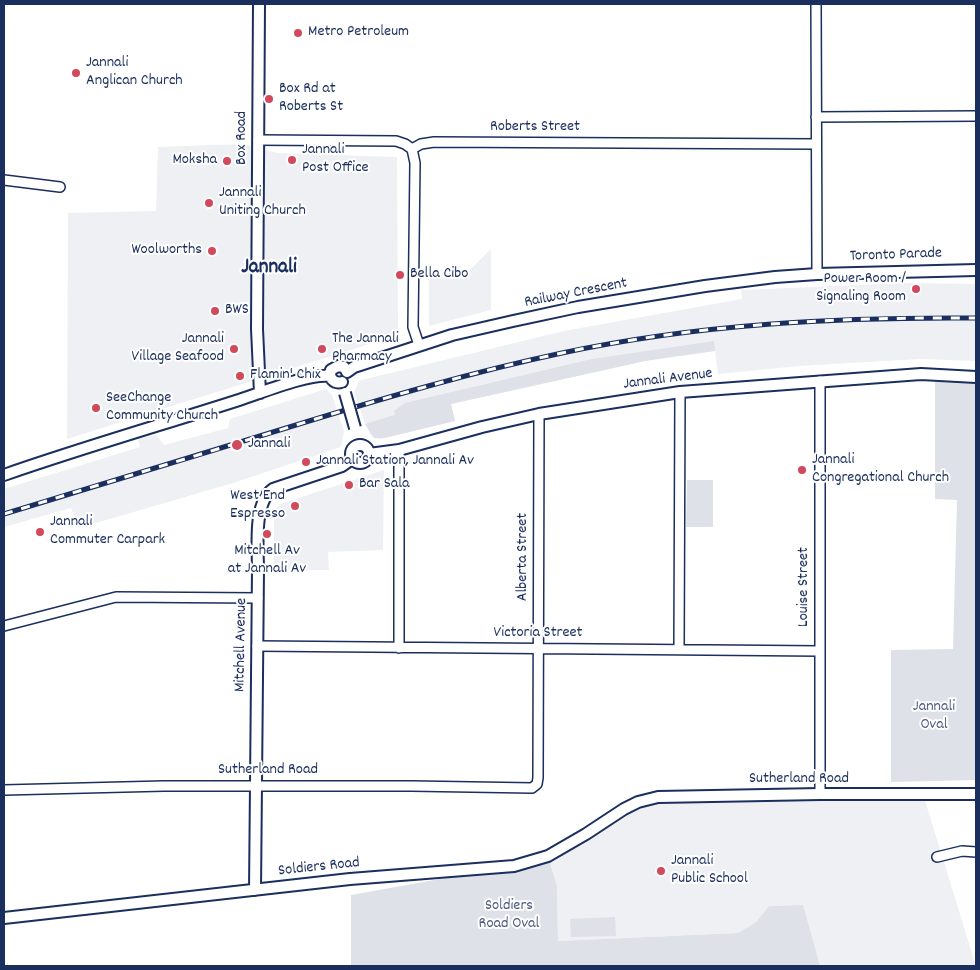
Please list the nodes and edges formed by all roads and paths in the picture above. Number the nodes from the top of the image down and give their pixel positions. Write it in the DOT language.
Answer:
graph roads {
  1 [pos="259,4"];
  2 [pos="816,4"];
  3 [pos="976,116"];
  4 [pos="816,117"];
  5 [pos="258,140"];
  6 [pos="815,144"];
  7 [pos="412,149"];
  8 [pos="4,180"];
  9 [pos="60,187"];
  10 [pos="976,270"];
  11 [pos="817,274"];
  12 [pos="419,346"];
  13 [pos="346,372"];
  14 [pos="330,376"];
  15 [pos="976,377"];
  16 [pos="820,381"];
  17 [pos="342,382"];
  18 [pos="680,392"];
  19 [pos="260,393"];
  20 [pos="539,414"];
  21 [pos="359,444"];
  22 [pos="399,450"];
  23 [pos="369,454"];
  24 [pos="352,459"];
  25 [pos="4,475"];
  26 [pos="258,598"];
  27 [pos="4,626"];
  28 [pos="257,646"];
  29 [pos="399,648"];
  30 [pos="679,649"];
  31 [pos="538,650"];
  32 [pos="820,651"];
  33 [pos="256,786"];
  34 [pos="532,788"];
  35 [pos="4,790"];
  36 [pos="820,794"];
  37 [pos="976,794"];
  38 [pos="624,809"];
  39 [pos="976,852"];
  40 [pos="936,857"];
  41 [pos="255,890"];
  42 [pos="4,918"];
  1 -- 5 [label="street, Box Road"];
  2 -- 4 [label="street"];
  3 -- 4 [label="street"];
  4 -- 6 [label="street"];
  5 -- 7 [label="street"];
  5 -- 19 [label="street, Box Road"];
  6 -- 7 [label="street, Roberts Street"];
  6 -- 11 [label="street"];
  7 -- 12 [label="street"];
  8 -- 9 [label="street"];
  10 -- 11 [label="street, Toronto Parade"];
  11 -- 12 [label="street, Railway Crescent"];
  12 -- 13 [label="street, Railway Crescent"];
  13 -- 14 [label="street"];
  13 -- 17 [label="street"];
  14 -- 17 [label="street"];
  14 -- 19 [label="street"];
  15 -- 16 [label="street, Jannali Avenue"];
  16 -- 18 [label="street, Jannali Avenue"];
  16 -- 32 [label="street, Louise Street"];
  17 -- 21 [label="street, bridge"];
  18 -- 20 [label="street, Jannali Avenue"];
  18 -- 30 [label="street"];
  19 -- 25 [label="street"];
  20 -- 22 [label="street, Jannali Avenue"];
  20 -- 31 [label="street, Alberta Street"];
  21 -- 23 [label="street"];
  21 -- 24 [label="street"];
  22 -- 23 [label="street, Jannali Avenue"];
  22 -- 29 [label="street"];
  23 -- 24 [label="street"];
  24 -- 26 [label="street, Mitchell Avenue"];
  26 -- 27 [label="street"];
  26 -- 28 [label="street, Mitchell Avenue"];
  28 -- 29 [label="street, Victoria Street"];
  28 -- 33 [label="street, Mitchell Avenue"];
  29 -- 31 [label="street, Victoria Street"];
  30 -- 31 [label="street, Victoria Street"];
  30 -- 32 [label="street, Victoria Street"];
  31 -- 34 [label="street, Alberta Street"];
  32 -- 36 [label="street, Louise Street"];
  33 -- 34 [label="street, Sutherland Road"];
  33 -- 35 [label="street, Sutherland Road"];
  33 -- 41 [label="street, Mitchell Avenue"];
  36 -- 37 [label="street, Sutherland Road"];
  36 -- 38 [label="street, Sutherland Road"];
  38 -- 41 [label="street, Soldiers Road"];
  39 -- 40 [label="street"];
  41 -- 42 [label="street, Soldiers Road"];
}
